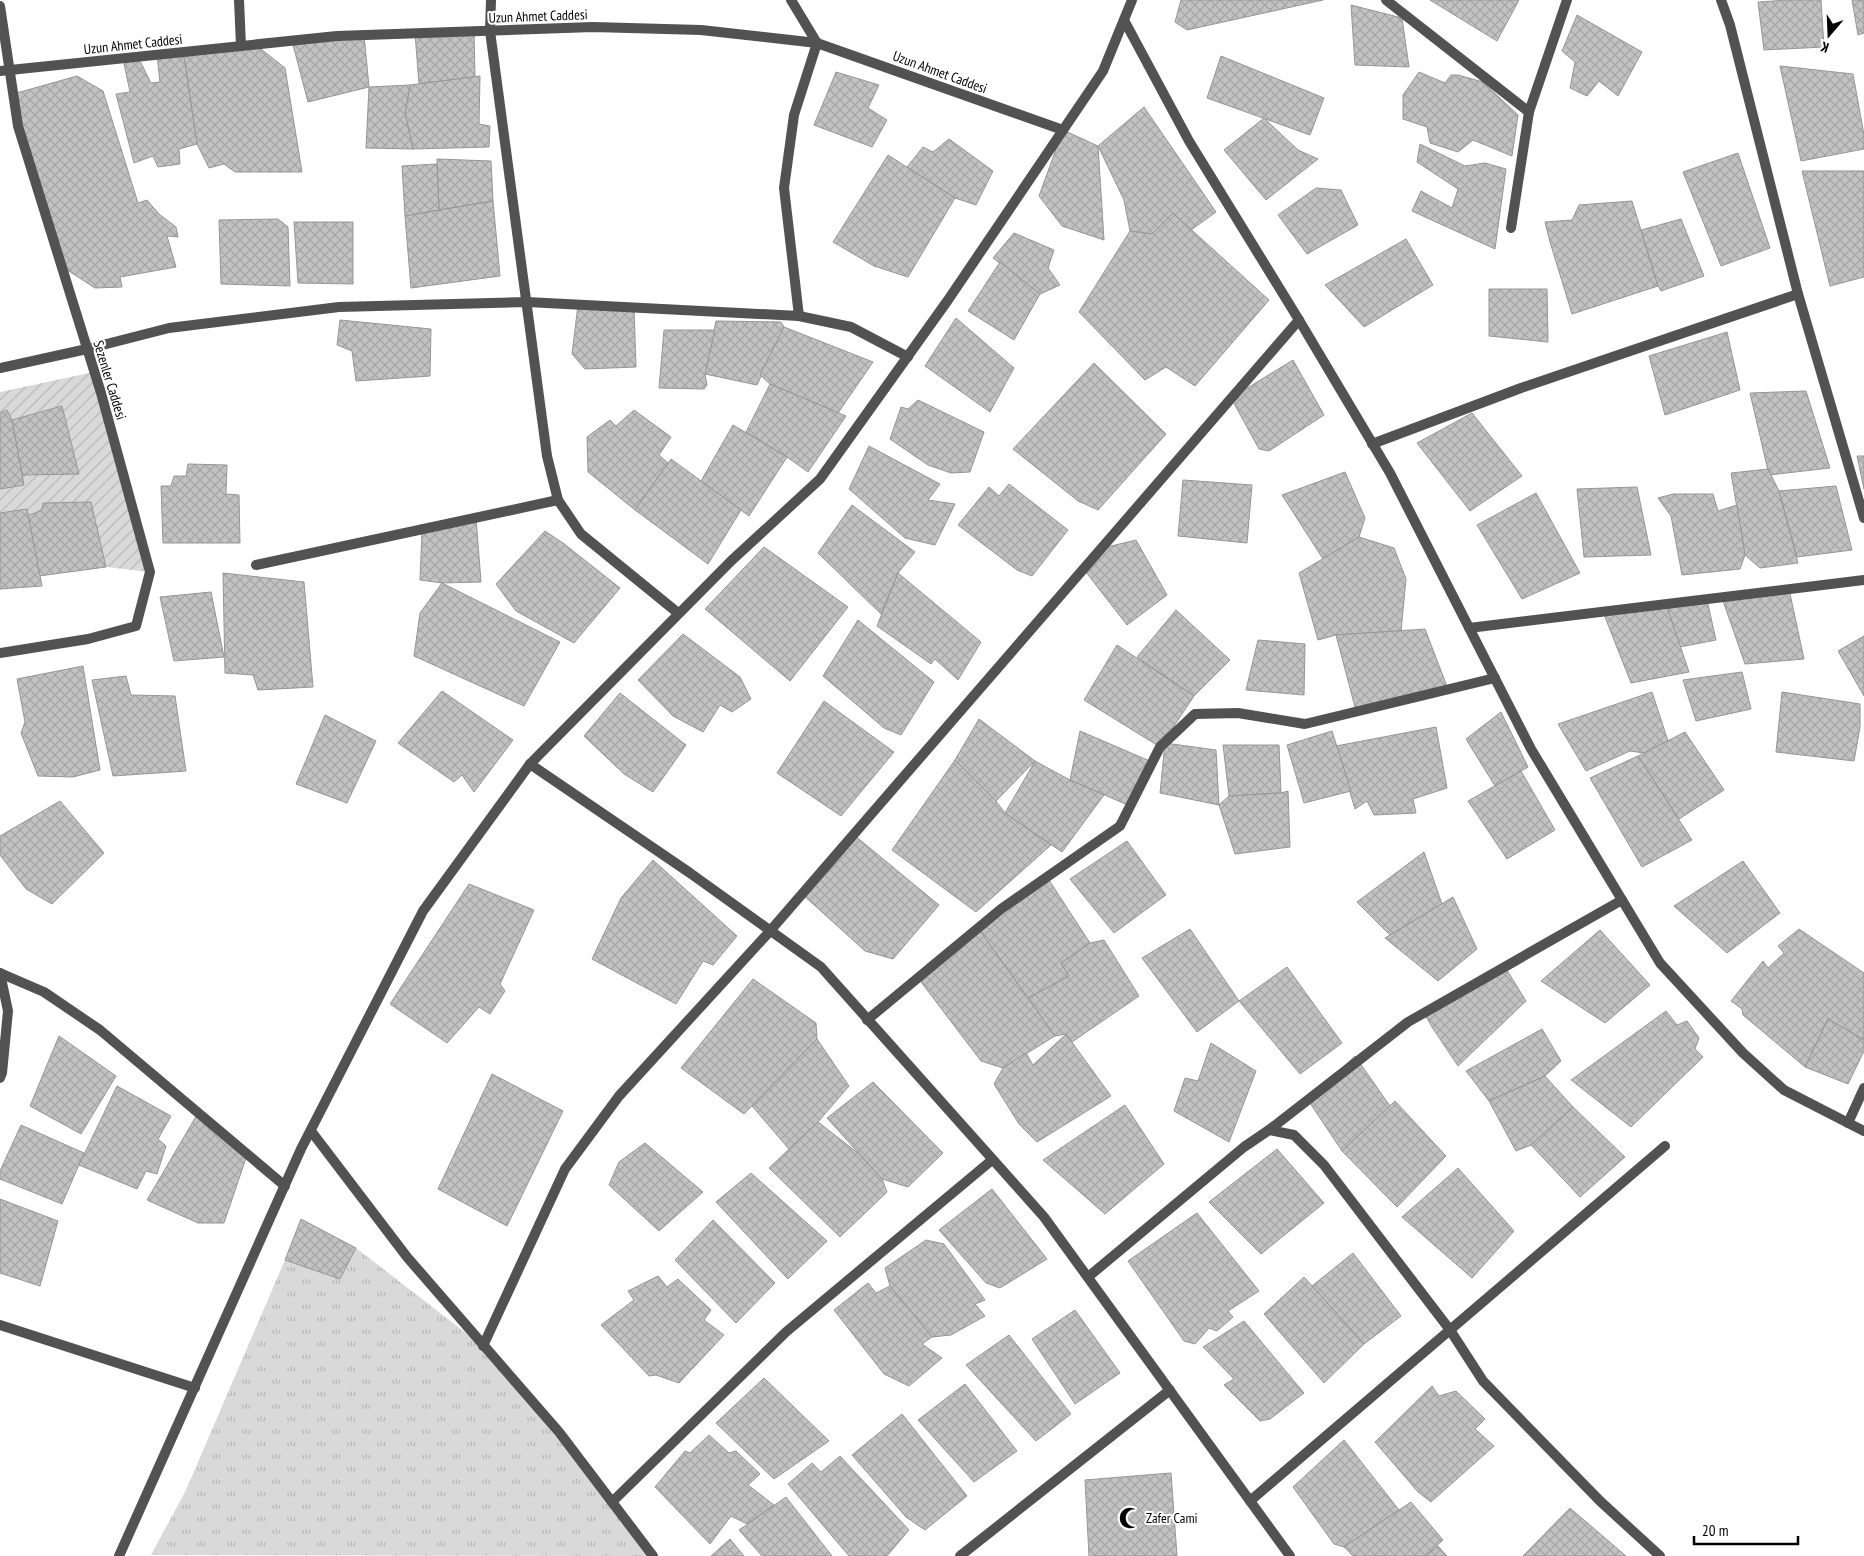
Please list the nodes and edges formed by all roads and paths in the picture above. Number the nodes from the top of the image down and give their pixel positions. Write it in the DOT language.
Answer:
graph roads {
  1 [pos="240,0"];
  2 [pos="491,0"];
  3 [pos="791,0"];
  4 [pos="1132,0"];
  5 [pos="1386,0"];
  6 [pos="1567,0"];
  7 [pos="1721,0"];
  8 [pos="0,6"];
  9 [pos="1124,20"];
  10 [pos="490,31"];
  11 [pos="817,43"];
  12 [pos="241,46"];
  13 [pos="5,71"];
  14 [pos="1529,112"];
  15 [pos="1063,130"];
  16 [pos="1511,228"];
  17 [pos="1798,294"];
  18 [pos="526,302"];
  19 [pos="799,316"];
  20 [pos="1299,320"];
  21 [pos="87,349"];
  22 [pos="908,357"];
  23 [pos="0,368"];
  24 [pos="1372,444"];
  25 [pos="558,500"];
  26 [pos="1864,518"];
  27 [pos="256,565"];
  28 [pos="1864,580"];
  29 [pos="678,613"];
  30 [pos="1469,628"];
  31 [pos="0,653"];
  32 [pos="1495,678"];
  33 [pos="530,764"];
  34 [pos="1622,900"];
  35 [pos="770,930"];
  36 [pos="0,973"];
  37 [pos="867,1020"];
  38 [pos="0,1078"];
  39 [pos="1864,1088"];
  40 [pos="1848,1123"];
  41 [pos="1269,1130"];
  42 [pos="311,1131"];
  43 [pos="1864,1131"];
  44 [pos="1665,1146"];
  45 [pos="992,1160"];
  46 [pos="285,1186"];
  47 [pos="1088,1277"];
  48 [pos="0,1325"];
  49 [pos="1450,1330"];
  50 [pos="484,1346"];
  51 [pos="194,1388"];
  52 [pos="1170,1390"];
  53 [pos="1250,1501"];
  54 [pos="612,1502"];
  55 [pos="120,1556"];
  56 [pos="654,1556"];
  57 [pos="960,1556"];
  58 [pos="1290,1556"];
  59 [pos="1660,1556"];
  1 -- 12 [label="street"];
  2 -- 10 [label="street"];
  3 -- 11 [label="street"];
  4 -- 9 [label="street"];
  5 -- 14 [label="street"];
  6 -- 14 [label="street"];
  7 -- 17 [label="street"];
  8 -- 13 [label="street, Sezenler Caddesi"];
  9 -- 15 [label="street"];
  9 -- 20 [label="street"];
  10 -- 11 [label="street, Uzun Ahmet Caddesi"];
  10 -- 12 [label="street, Uzun Ahmet Caddesi"];
  10 -- 18 [label="street"];
  11 -- 15 [label="street, Uzun Ahmet Caddesi"];
  11 -- 19 [label="street"];
  12 -- 13 [label="street, Uzun Ahmet Caddesi"];
  13 -- 21 [label="street, Sezenler Caddesi"];
  14 -- 16 [label="street"];
  15 -- 22 [label="street"];
  17 -- 24 [label="street"];
  17 -- 26 [label="street"];
  18 -- 19 [label="street"];
  18 -- 21 [label="street"];
  18 -- 25 [label="street"];
  19 -- 22 [label="street"];
  20 -- 24 [label="street"];
  20 -- 35 [label="street"];
  21 -- 23 [label="street"];
  21 -- 31 [label="street, Sezenler Caddesi"];
  22 -- 29 [label="street"];
  24 -- 30 [label="street"];
  25 -- 27 [label="street"];
  25 -- 29 [label="street"];
  28 -- 30 [label="street"];
  29 -- 33 [label="street"];
  30 -- 32 [label="street"];
  32 -- 34 [label="street"];
  32 -- 37 [label="street"];
  33 -- 35 [label="street"];
  33 -- 42 [label="street"];
  34 -- 40 [label="street"];
  34 -- 41 [label="street"];
  35 -- 37 [label="street"];
  35 -- 50 [label="street"];
  36 -- 38 [label="street"];
  36 -- 46 [label="street"];
  37 -- 45 [label="street"];
  39 -- 40 [label="street"];
  40 -- 43 [label="street"];
  41 -- 47 [label="street"];
  41 -- 49 [label="street"];
  42 -- 46 [label="street"];
  42 -- 50 [label="street"];
  44 -- 49 [label="street"];
  45 -- 47 [label="street"];
  45 -- 54 [label="street"];
  46 -- 51 [label="street"];
  47 -- 52 [label="street"];
  48 -- 51 [label="street"];
  49 -- 53 [label="street"];
  49 -- 59 [label="street"];
  50 -- 54 [label="street"];
  51 -- 55 [label="street"];
  52 -- 53 [label="street"];
  52 -- 57 [label="street"];
  53 -- 58 [label="street"];
  54 -- 56 [label="street"];
}
